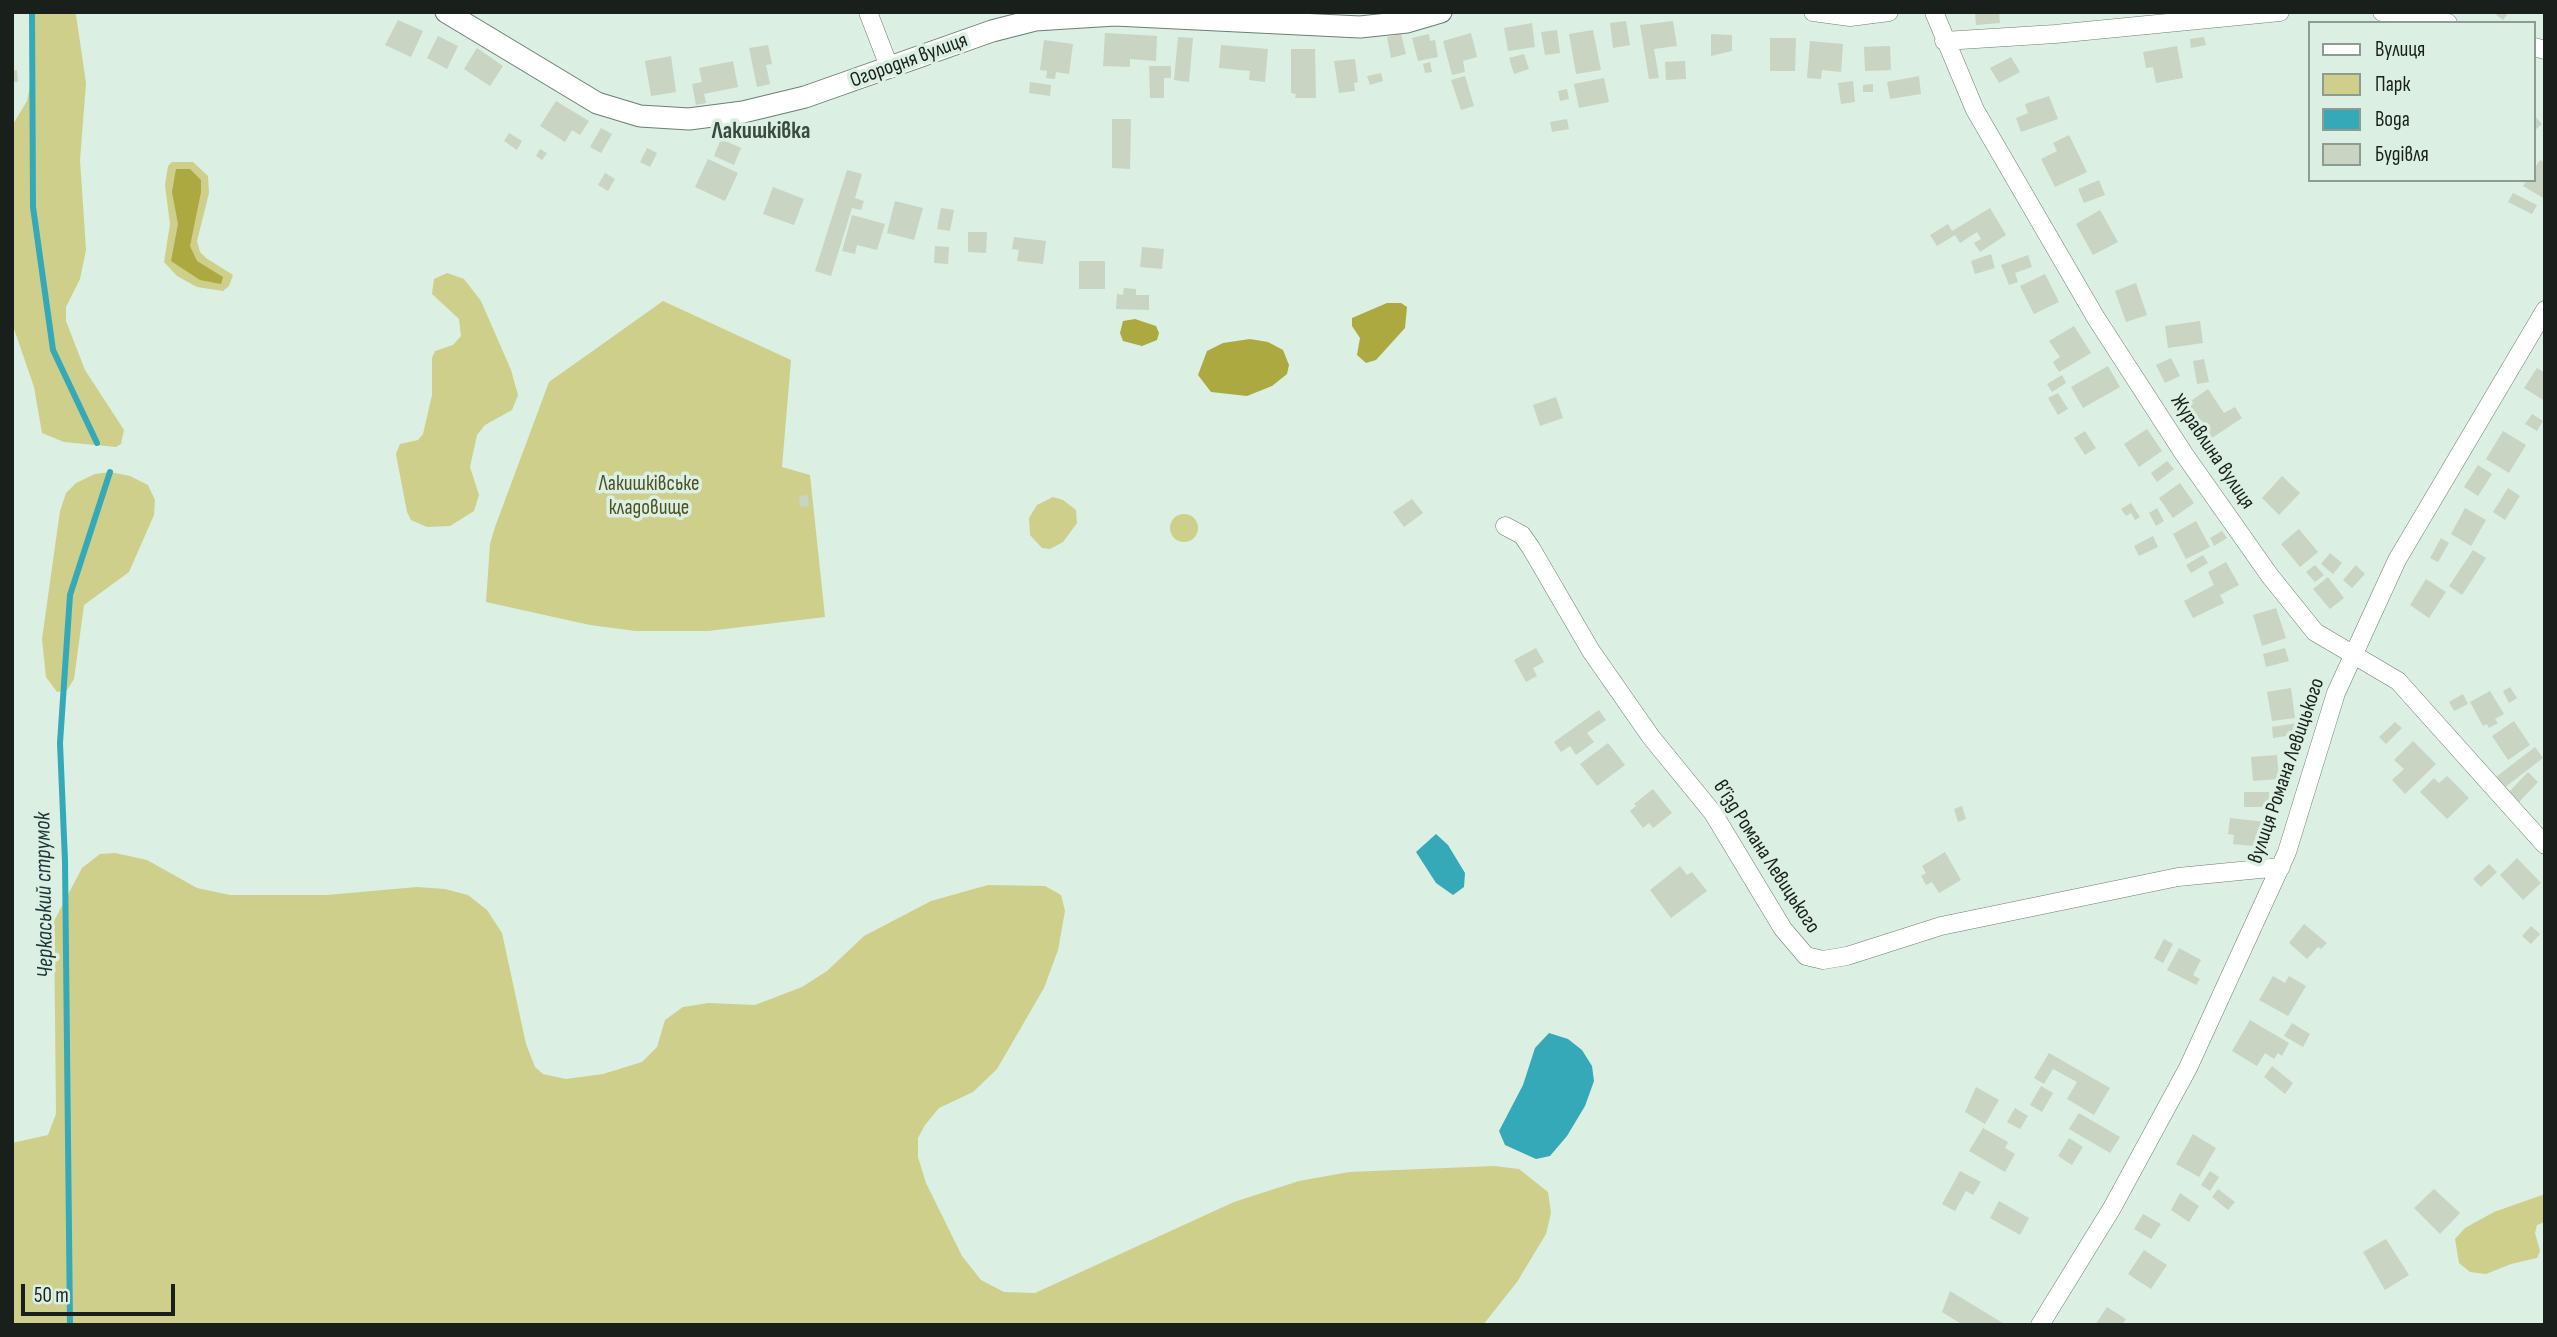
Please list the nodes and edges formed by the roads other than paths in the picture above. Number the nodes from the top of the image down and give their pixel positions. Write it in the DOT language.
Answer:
graph roads {
  1 [pos="446,12"];
  2 [pos="868,12"];
  3 [pos="1441,12"];
  4 [pos="1813,12"];
  5 [pos="1889,12"];
  6 [pos="1934,12"];
  7 [pos="2280,12"];
  8 [pos="2382,12"];
  9 [pos="2436,21"];
  10 [pos="1944,41"];
  11 [pos="890,69"];
  12 [pos="2545,310"];
  13 [pos="1505,526"];
  14 [pos="2353,652"];
  15 [pos="2545,845"];
  16 [pos="2281,867"];
  17 [pos="2040,1325"];
  1 -- 11 [label="street, Огородня вулиця"];
  2 -- 11 [label="street"];
  3 -- 11 [label="street, Огородня вулиця"];
  4 -- 5 [label="street"];
  6 -- 10 [label="street, Журавлина вулиця"];
  7 -- 10 [label="street"];
  8 -- 9 [label="street"];
  10 -- 14 [label="street, Журавлина вулиця"];
  12 -- 14 [label="street, вулиця Романа Левицького"];
  13 -- 16 [label="street, в’їзд Романа Левицького"];
  14 -- 15 [label="street, Журавлина вулиця"];
  14 -- 16 [label="street, вулиця Романа Левицького"];
  16 -- 17 [label="street, вулиця Романа Левицького"];
}
